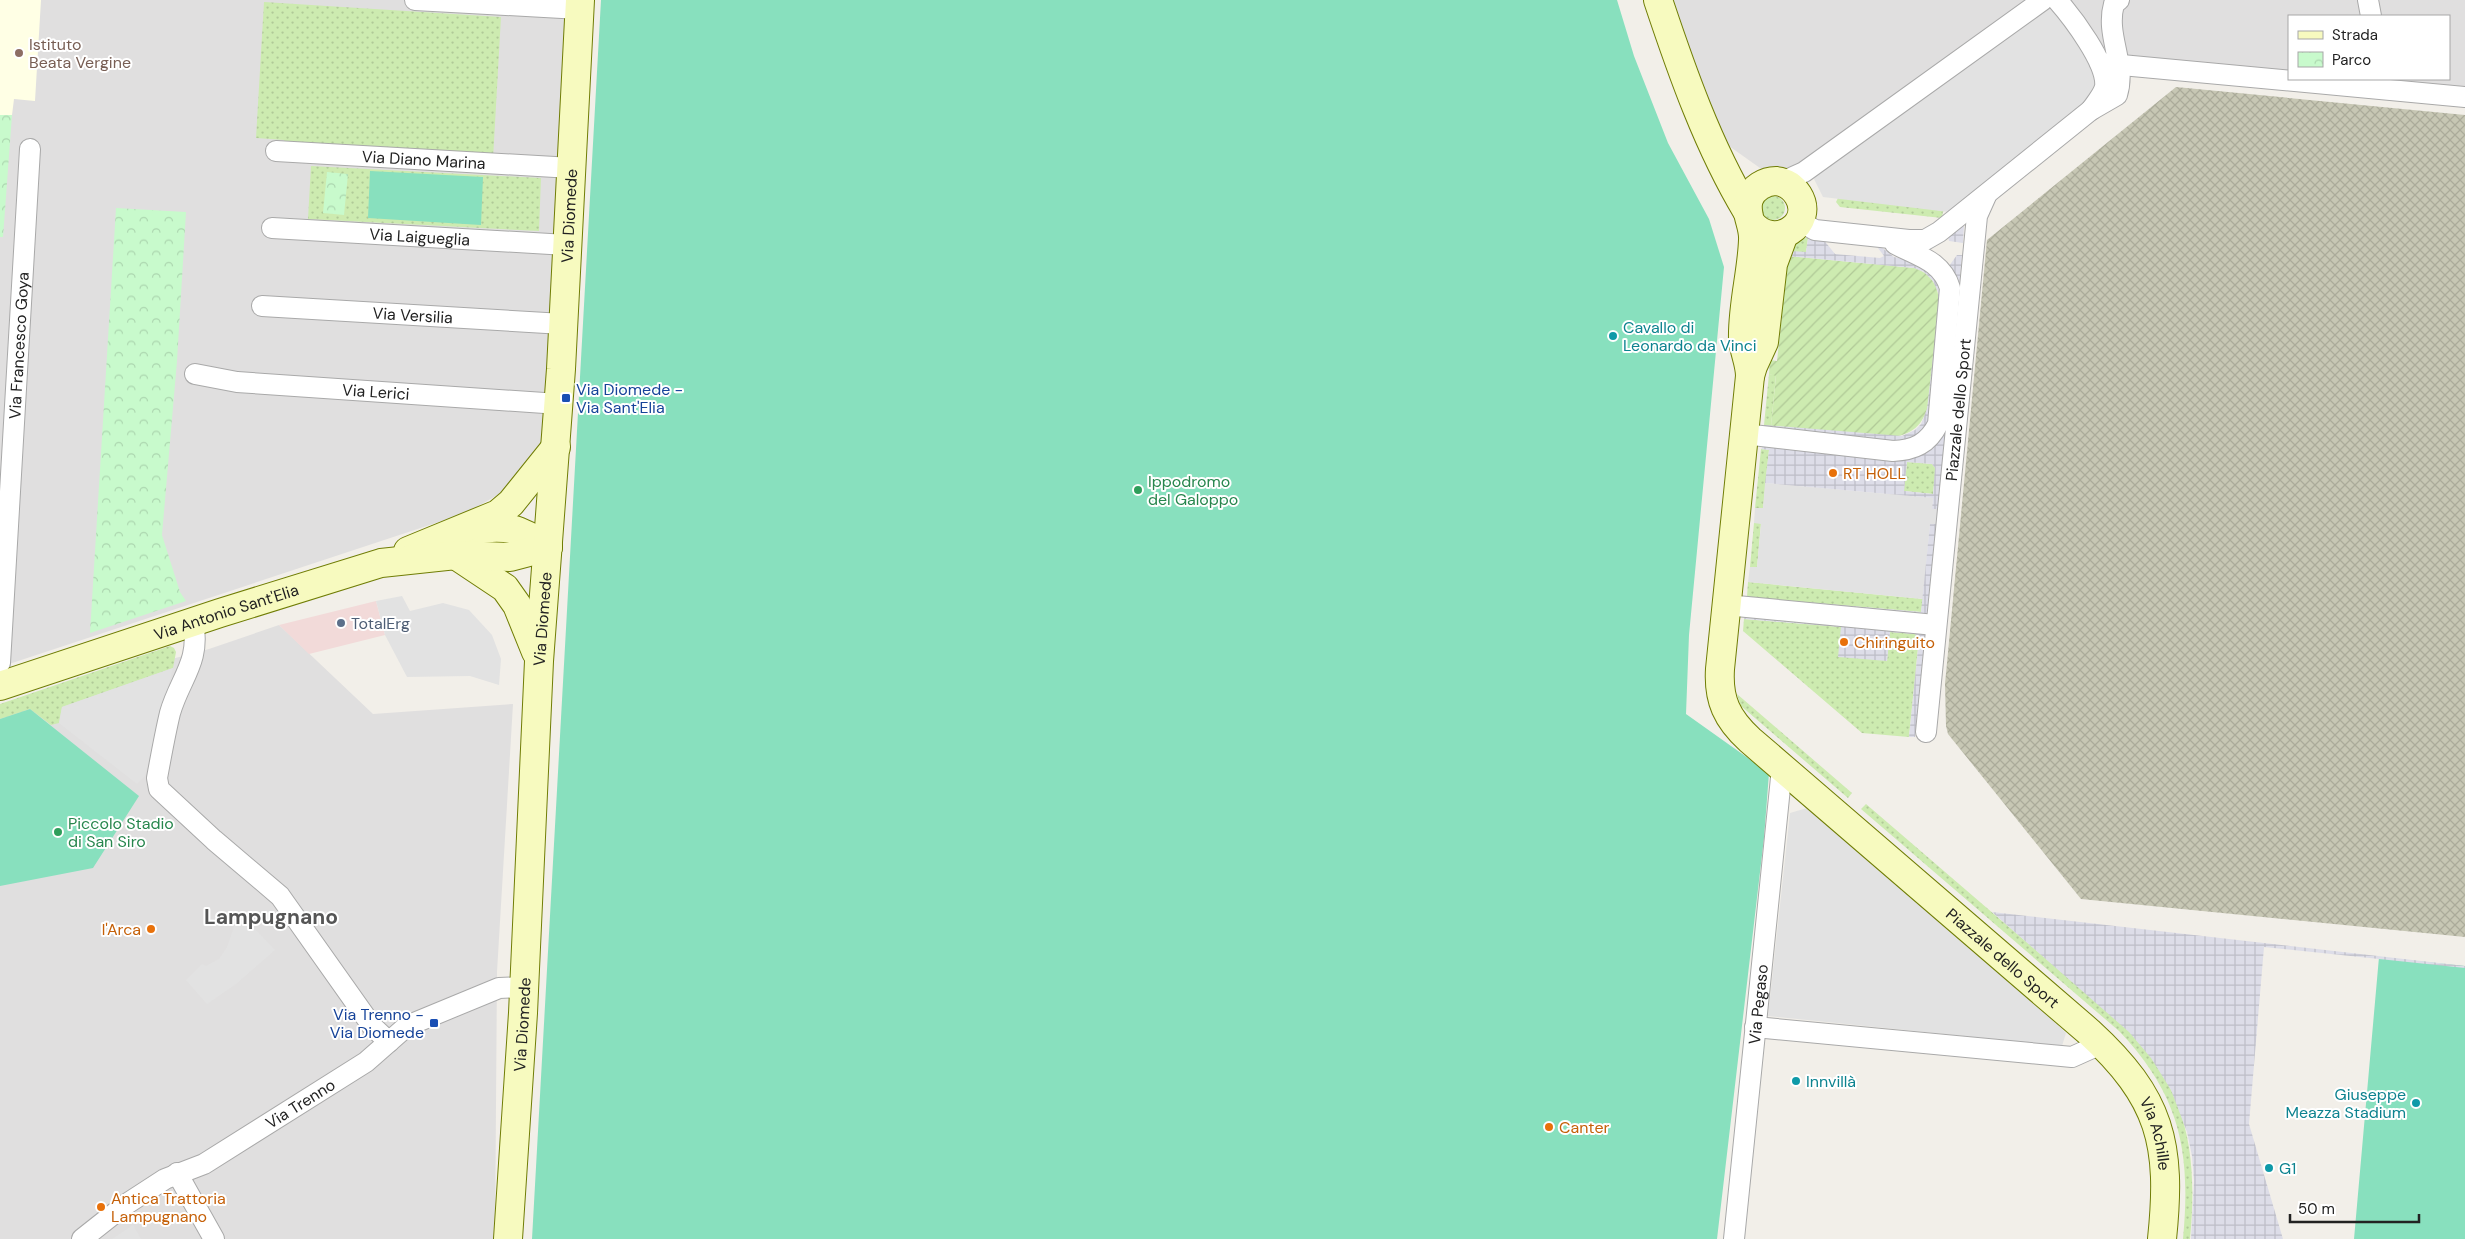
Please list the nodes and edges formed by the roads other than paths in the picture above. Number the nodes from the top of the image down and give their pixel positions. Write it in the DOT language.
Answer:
graph roads {
  1 [pos="415,0"];
  2 [pos="1658,0"];
  3 [pos="2043,0"];
  4 [pos="2119,0"];
  5 [pos="2368,0"];
  6 [pos="2067,4"];
  7 [pos="580,5"];
  8 [pos="2371,15"];
  9 [pos="2100,62"];
  10 [pos="2121,66"];
  11 [pos="2288,78"];
  12 [pos="2320,80"];
  13 [pos="2374,84"];
  14 [pos="2465,97"];
  15 [pos="2091,110"];
  16 [pos="1705,125"];
  17 [pos="30,149"];
  18 [pos="276,151"];
  19 [pos="572,168"];
  20 [pos="1775,182"];
  21 [pos="1986,196"];
  22 [pos="1749,217"];
  23 [pos="272,228"];
  24 [pos="1791,228"];
  25 [pos="1883,237"];
  26 [pos="567,245"];
  27 [pos="262,306"];
  28 [pos="563,324"];
  29 [pos="195,374"];
  30 [pos="1750,376"];
  31 [pos="559,404"];
  32 [pos="1744,434"];
  33 [pos="556,447"];
  34 [pos="454,544"];
  35 [pos="548,547"];
  36 [pos="1726,605"];
  37 [pos="193,622"];
  38 [pos="1935,625"];
  39 [pos="539,661"];
  40 [pos="0,663"];
  41 [pos="0,686"];
  42 [pos="1926,732"];
  43 [pos="1782,768"];
  44 [pos="524,988"];
  45 [pos="1755,1027"];
  46 [pos="389,1042"];
  47 [pos="2101,1044"];
  48 [pos="176,1173"];
  49 [pos="82,1239"];
  50 [pos="214,1239"];
  51 [pos="508,1239"];
  52 [pos="1734,1239"];
  53 [pos="2162,1239"];
  1 -- 7 [label="street"];
  2 -- 16 [label="street"];
  3 -- 20 [label="street, Piazzale dello Sport"];
  4 -- 10 [label="street"];
  5 -- 8 [label="street"];
  6 -- 9 [label="street, Piazzale dello Sport"];
  7 -- 19 [label="street, Via Diomede"];
  9 -- 10 [label="street"];
  9 -- 15 [label="street, Piazzale dello Sport"];
  10 -- 11 [label="street"];
  10 -- 15 [label="street, Piazzale dello Sport"];
  12 -- 13 [label="street"];
  13 -- 14 [label="street"];
  15 -- 21 [label="street, Piazzale dello Sport"];
  16 -- 20 [label="street"];
  16 -- 22 [label="street"];
  17 -- 40 [label="street, Via Francesco Goya"];
  18 -- 19 [label="street, Via Diano Marina"];
  19 -- 26 [label="street, Via Diomede"];
  20 -- 22 [label="street, Piazzale dello Sport"];
  20 -- 24 [label="street, Piazzale dello Sport"];
  21 -- 25 [label="street, Piazzale dello Sport"];
  21 -- 38 [label="street, Piazzale dello Sport"];
  22 -- 24 [label="street, Piazzale dello Sport"];
  22 -- 30 [label="street, Piazzale dello Sport"];
  23 -- 26 [label="street, Via Laigueglia"];
  24 -- 25 [label="street, Piazzale dello Sport"];
  24 -- 30 [label="street, Piazzale dello Sport"];
  25 -- 32 [label="street, Piazzale dello Sport"];
  26 -- 28 [label="street, Via Diomede"];
  27 -- 28 [label="street, Via Versilia"];
  28 -- 31 [label="street, Via Diomede"];
  29 -- 31 [label="street, Via Lerici"];
  30 -- 32 [label="street, Piazzale dello Sport"];
  31 -- 33 [label="street, Via Diomede"];
  32 -- 36 [label="street, Piazzale dello Sport"];
  33 -- 34 [label="street"];
  33 -- 35 [label="street, Via Diomede"];
  34 -- 35 [label="street"];
  34 -- 37 [label="street, Via Antonio Sant'Elia"];
  34 -- 39 [label="street"];
  35 -- 39 [label="street, Via Diomede"];
  36 -- 38 [label="street"];
  36 -- 43 [label="street, Piazzale dello Sport"];
  37 -- 41 [label="street, Via Antonio Sant'Elia"];
  37 -- 46 [label="street"];
  38 -- 42 [label="street, Piazzale dello Sport"];
  39 -- 44 [label="street, Via Diomede"];
  43 -- 45 [label="street, Via Pegaso"];
  43 -- 47 [label="street, Piazzale dello Sport"];
  44 -- 46 [label="street, Via Trenno"];
  44 -- 51 [label="street, Via Diomede"];
  45 -- 47 [label="street"];
  45 -- 52 [label="street, Via Pegaso"];
  46 -- 48 [label="street, Via Trenno"];
  47 -- 53 [label="street, Via Achille"];
  48 -- 49 [label="street, Via Trenno"];
  48 -- 50 [label="street"];
}
